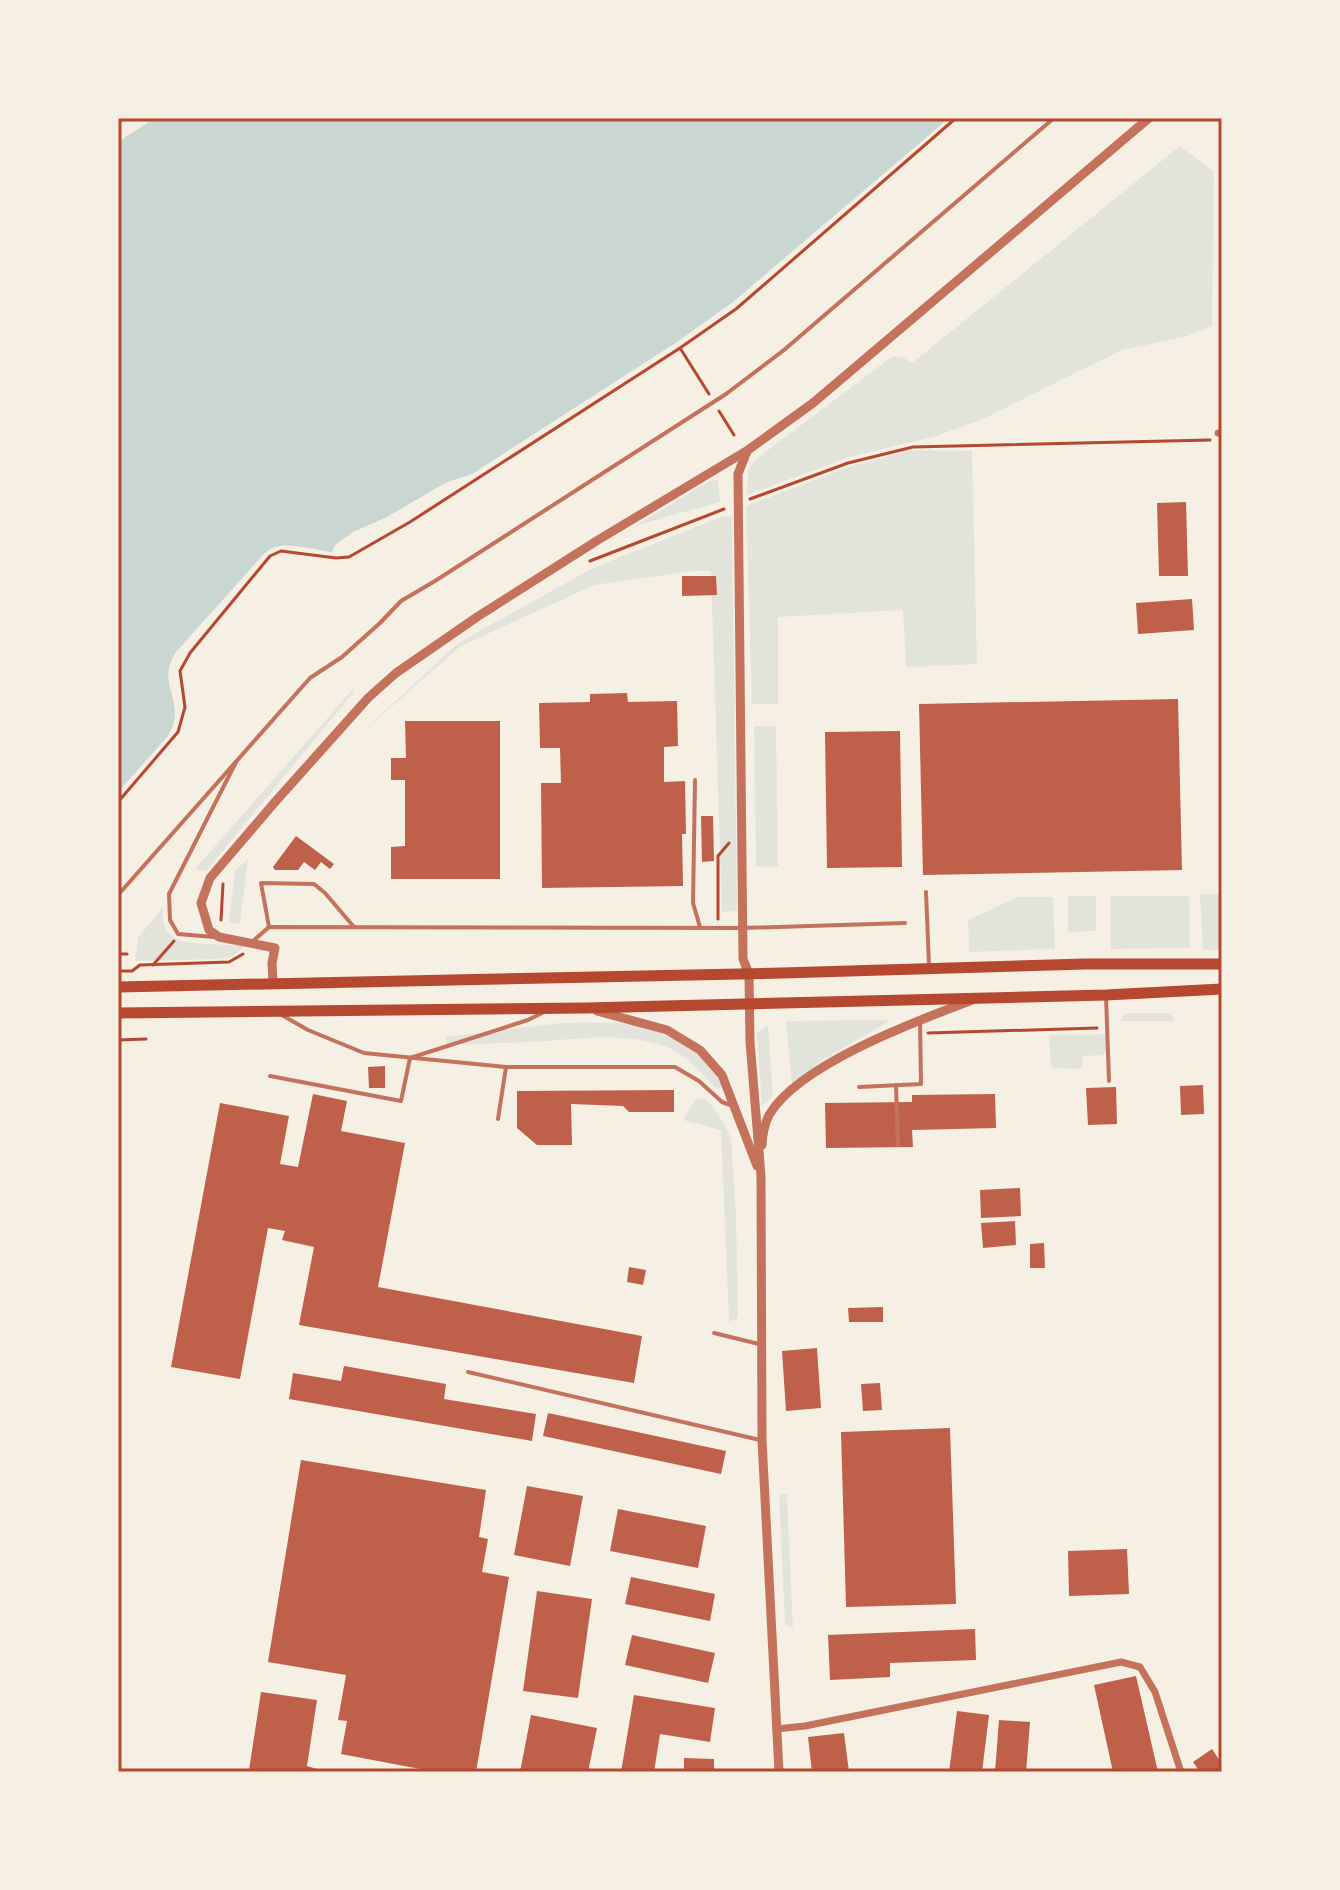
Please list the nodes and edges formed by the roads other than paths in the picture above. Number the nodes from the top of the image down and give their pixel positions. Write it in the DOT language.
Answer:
graph roads {
  1 [pos="1054,118"];
  2 [pos="1149,118"];
  3 [pos="748,450"];
  4 [pos="239,756"];
  5 [pos="695,780"];
  6 [pos="926,892"];
  7 [pos="118,895"];
  8 [pos="905,923"];
  9 [pos="269,927"];
  10 [pos="354,927"];
  11 [pos="700,927"];
  12 [pos="742,928"];
  13 [pos="221,932"];
  14 [pos="252,942"];
  15 [pos="1222,964"];
  16 [pos="930,968"];
  17 [pos="749,974"];
  18 [pos="273,983"];
  19 [pos="118,987"];
  20 [pos="1222,989"];
  21 [pos="1106,995"];
  22 [pos="977,998"];
  23 [pos="750,1004"];
  24 [pos="552,1008"];
  25 [pos="586,1008"];
  26 [pos="274,1011"];
  27 [pos="118,1013"];
  28 [pos="920,1020"];
  29 [pos="410,1058"];
  30 [pos="506,1067"];
  31 [pos="270,1076"];
  32 [pos="1109,1081"];
  33 [pos="896,1085"];
  34 [pos="859,1087"];
  35 [pos="733,1106"];
  36 [pos="498,1119"];
  37 [pos="898,1145"];
  38 [pos="761,1176"];
  39 [pos="714,1333"];
  40 [pos="761,1345"];
  41 [pos="468,1372"];
  42 [pos="762,1440"];
  43 [pos="776,1729"];
  44 [pos="779,1772"];
  45 [pos="1181,1772"];
  1 -- 4 [label="lane"];
  2 -- 3 [label="street"];
  3 -- 12 [label="street"];
  3 -- 13 [label="street"];
  4 -- 7 [label="lane"];
  4 -- 13 [label="lane"];
  5 -- 11 [label="lane"];
  6 -- 16 [label="lane"];
  8 -- 12 [label="lane"];
  9 -- 10 [label="lane"];
  9 -- 10 [label="lane"];
  9 -- 14 [label="lane"];
  10 -- 11 [label="lane"];
  11 -- 12 [label="lane"];
  12 -- 17 [label="street"];
  13 -- 14 [label="street"];
  14 -- 18 [label="street"];
  15 -- 16 [label="main road"];
  16 -- 17 [label="main road"];
  17 -- 18 [label="main road"];
  17 -- 23 [label="street"];
  18 -- 19 [label="main road"];
  20 -- 21 [label="main road"];
  21 -- 22 [label="main road"];
  21 -- 32 [label="lane"];
  22 -- 23 [label="main road"];
  22 -- 28 [label="street"];
  23 -- 25 [label="main road"];
  23 -- 38 [label="street"];
  24 -- 25 [label="main road"];
  24 -- 26 [label="main road"];
  24 -- 29 [label="lane"];
  25 -- 35 [label="street"];
  26 -- 27 [label="main road"];
  26 -- 29 [label="lane"];
  28 -- 33 [label="lane"];
  28 -- 38 [label="street"];
  29 -- 30 [label="lane"];
  29 -- 31 [label="lane"];
  30 -- 35 [label="lane"];
  30 -- 36 [label="lane"];
  33 -- 34 [label="lane"];
  33 -- 37 [label="lane"];
  35 -- 38 [label="street"];
  38 -- 40 [label="street"];
  39 -- 40 [label="lane"];
  40 -- 42 [label="street"];
  41 -- 42 [label="lane"];
  42 -- 43 [label="street"];
  43 -- 44 [label="street"];
  43 -- 45 [label="street"];
}
